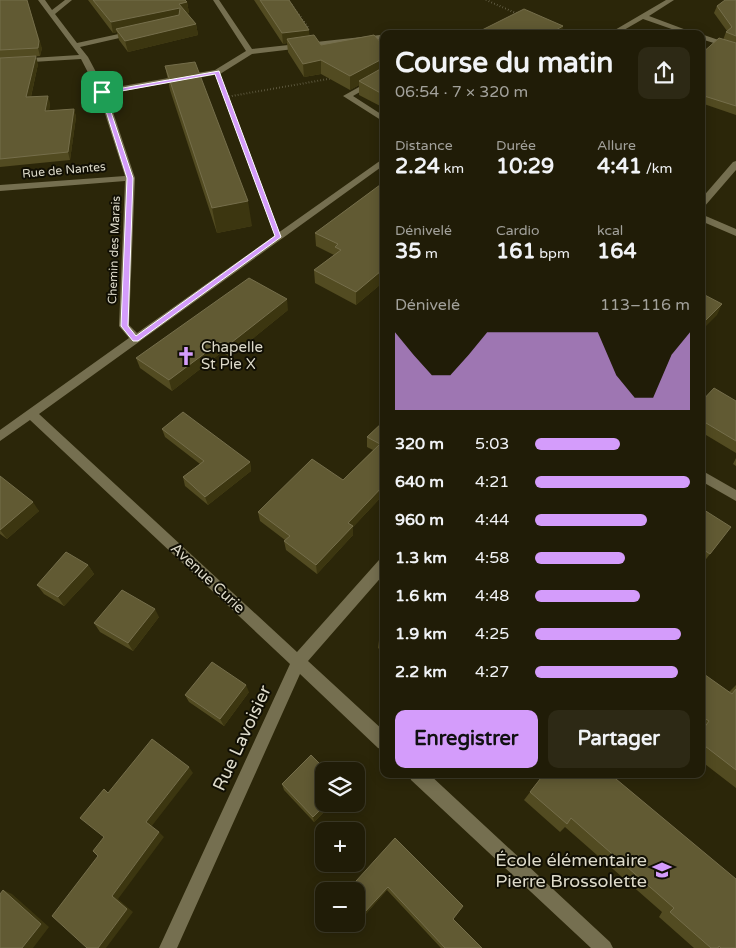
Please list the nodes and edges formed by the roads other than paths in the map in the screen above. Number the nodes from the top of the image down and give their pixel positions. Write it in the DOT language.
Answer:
graph roads {
  1 [pos="41,0"];
  2 [pos="69,0"];
  3 [pos="216,0"];
  4 [pos="670,0"];
  5 [pos="50,14"];
  6 [pos="643,16"];
  7 [pos="140,30"];
  8 [pos="618,30"];
  9 [pos="683,30"];
  10 [pos="380,36"];
  11 [pos="705,37"];
  12 [pos="75,46"];
  13 [pos="736,48"];
  14 [pos="250,52"];
  15 [pos="84,58"];
  16 [pos="0,62"];
  17 [pos="380,77"];
  18 [pos="102,92"];
  19 [pos="380,117"];
  20 [pos="380,164"];
  21 [pos="736,164"];
  22 [pos="130,178"];
  23 [pos="0,188"];
  24 [pos="705,200"];
  25 [pos="705,219"];
  26 [pos="736,233"];
  27 [pos="136,340"];
  28 [pos="31,414"];
  29 [pos="0,436"];
  30 [pos="705,477"];
  31 [pos="736,496"];
  32 [pos="380,569"];
  33 [pos="298,662"];
  34 [pos="380,738"];
  35 [pos="421,778"];
  36 [pos="168,948"];
  37 [pos="604,948"];
  1 -- 5 [label="street, Chemin des Marais"];
  2 -- 5 [label="street"];
  3 -- 14 [label="street"];
  4 -- 6 [label="street"];
  5 -- 12 [label="street, Chemin des Marais"];
  6 -- 8 [label="street"];
  6 -- 9 [label="street"];
  7 -- 12 [label="street"];
  10 -- 14 [label="street"];
  11 -- 13 [label="street"];
  12 -- 15 [label="street, Chemin des Marais"];
  14 -- 18 [label="street"];
  15 -- 16 [label="street"];
  15 -- 18 [label="street, Chemin des Marais"];
  17 -- 19 [label="street"];
  18 -- 22 [label="street, Chemin des Marais"];
  20 -- 27 [label="street"];
  21 -- 24 [label="street"];
  22 -- 23 [label="street, Rue de Nantes"];
  22 -- 27 [label="street, Chemin des Marais"];
  25 -- 26 [label="street"];
  27 -- 28 [label="street"];
  28 -- 29 [label="street"];
  28 -- 33 [label="street, Avenue Curie"];
  30 -- 31 [label="street"];
  32 -- 33 [label="street, Rue Lavoisier"];
  33 -- 34 [label="street, Avenue Curie"];
  33 -- 36 [label="street, Rue Lavoisier"];
  35 -- 37 [label="street"];
}
